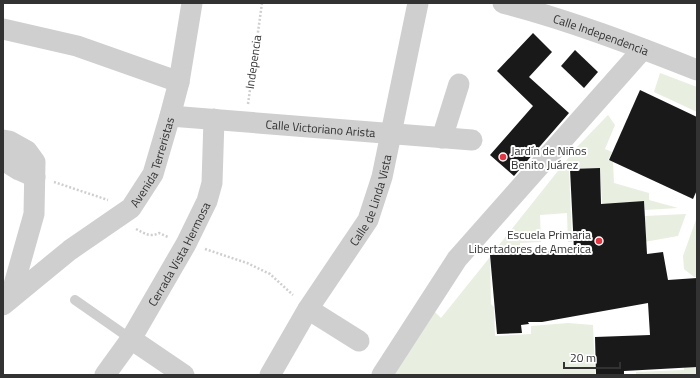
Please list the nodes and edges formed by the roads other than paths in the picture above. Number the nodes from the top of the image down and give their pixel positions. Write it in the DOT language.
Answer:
graph roads {
  1 [pos="192,3"];
  2 [pos="418,3"];
  3 [pos="503,3"];
  4 [pos="530,6"];
  5 [pos="3,29"];
  6 [pos="643,49"];
  7 [pos="697,70"];
  8 [pos="179,82"];
  9 [pos="459,84"];
  10 [pos="170,116"];
  11 [pos="214,119"];
  12 [pos="391,134"];
  13 [pos="442,138"];
  14 [pos="3,140"];
  15 [pos="472,140"];
  16 [pos="3,160"];
  17 [pos="35,177"];
  18 [pos="75,300"];
  19 [pos="7,302"];
  20 [pos="308,309"];
  21 [pos="131,339"];
  22 [pos="359,341"];
  23 [pos="105,375"];
  24 [pos="184,375"];
  25 [pos="270,375"];
  26 [pos="382,375"];
  1 -- 8 [label="street, Avenida Terreristas"];
  2 -- 12 [label="street, Calle de Linda Vista"];
  3 -- 4 [label="street, Calle Independencia"];
  4 -- 6 [label="street, Calle Independencia"];
  5 -- 8 [label="street"];
  6 -- 7 [label="street, Calle Independencia"];
  6 -- 26 [label="street"];
  8 -- 10 [label="street, Avenida Terreristas"];
  9 -- 13 [label="street"];
  10 -- 11 [label="street, Calle Victoriano Arista"];
  10 -- 19 [label="street, Avenida Terreristas"];
  11 -- 12 [label="street, Calle Victoriano Arista"];
  11 -- 21 [label="street, Cerrada Vista Hermosa"];
  12 -- 13 [label="street, Calle Victoriano Arista"];
  12 -- 20 [label="street, Calle de Linda Vista"];
  13 -- 15 [label="street, Calle Victoriano Arista"];
  14 -- 17 [label="street"];
  16 -- 17 [label="street"];
  17 -- 19 [label="street"];
  18 -- 21 [label="lane"];
  20 -- 22 [label="street"];
  20 -- 25 [label="street, Calle de Linda Vista"];
  21 -- 23 [label="street, Cerrada Vista Hermosa"];
  21 -- 24 [label="street"];
}
